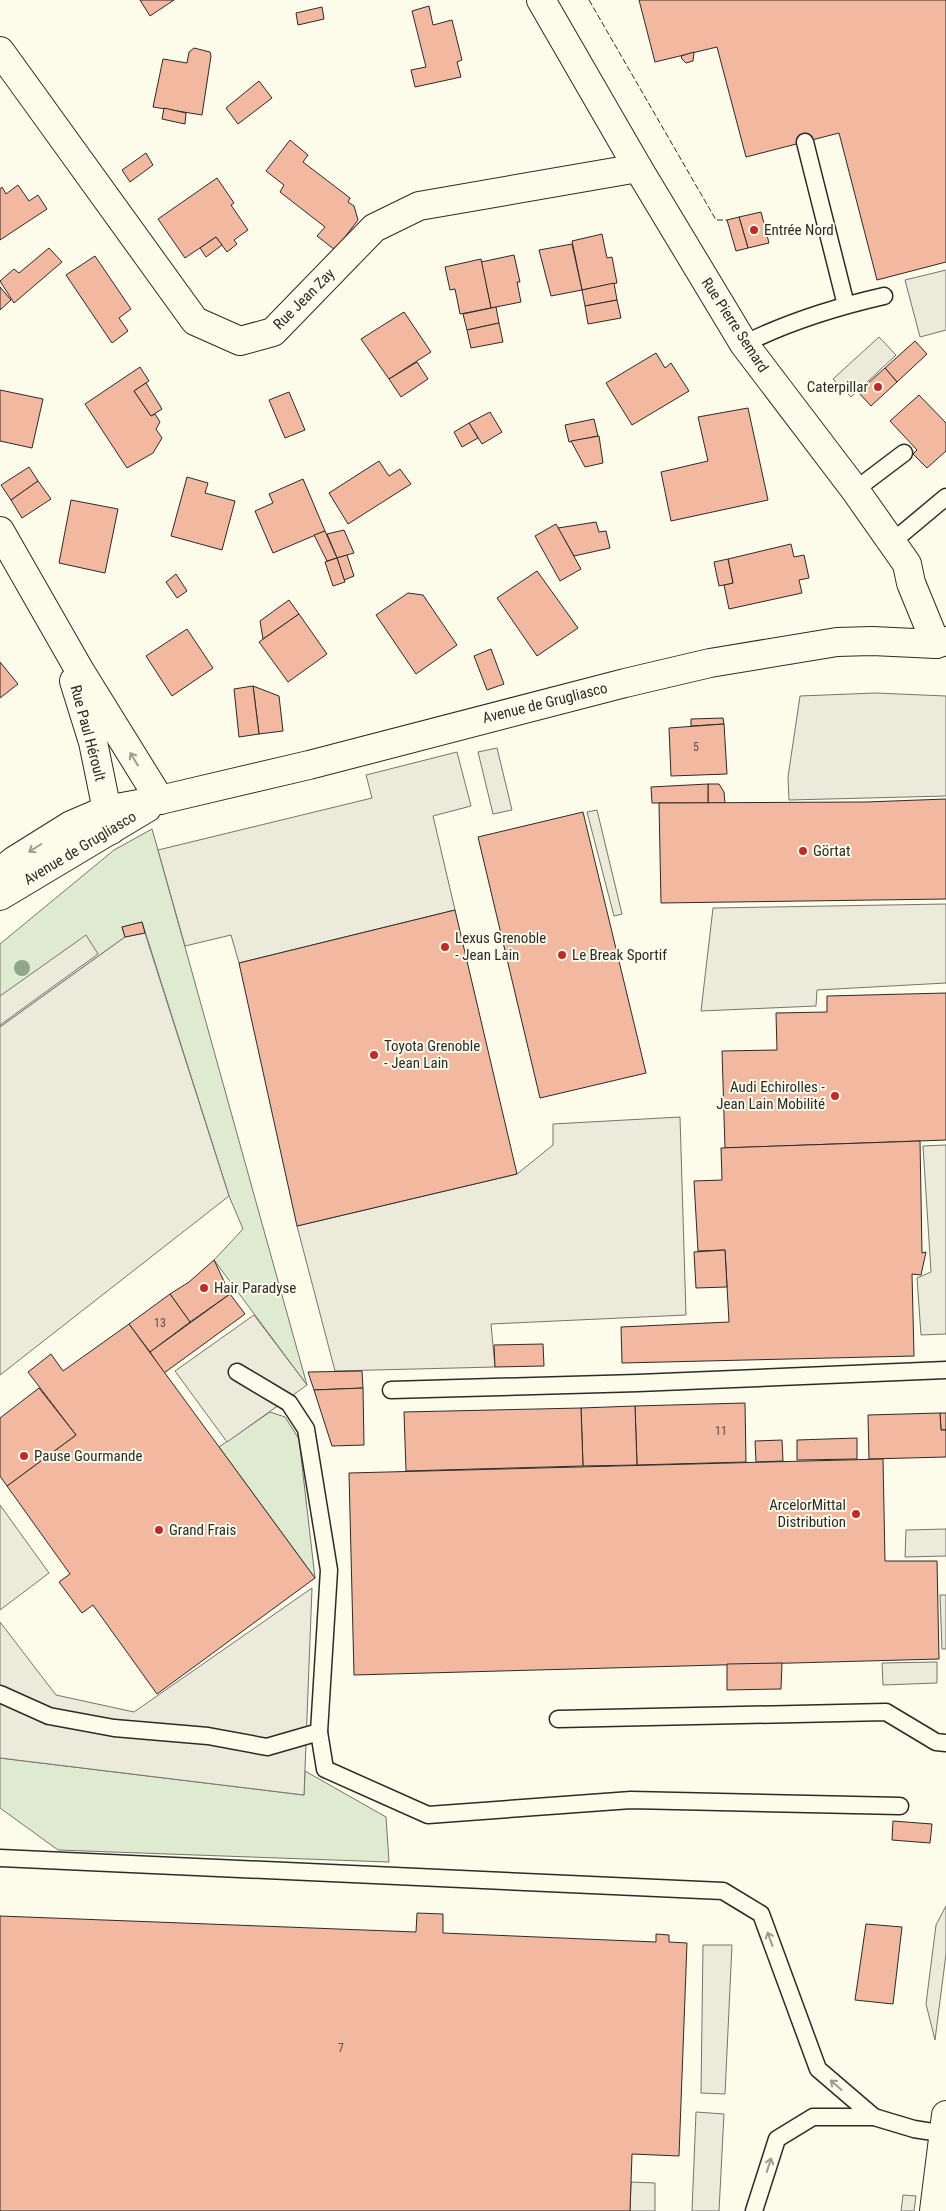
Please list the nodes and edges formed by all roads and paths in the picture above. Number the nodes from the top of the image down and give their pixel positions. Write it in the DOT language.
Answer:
graph roads {
  1 [pos="541,0"];
  2 [pos="0,51"];
  3 [pos="804,142"];
  4 [pos="638,168"];
  5 [pos="884,296"];
  6 [pos="846,305"];
  7 [pos="744,344"];
  8 [pos="904,454"];
  9 [pos="855,490"];
  10 [pos="946,496"];
  11 [pos="2,540"];
  12 [pos="892,542"];
  13 [pos="60,637"];
  14 [pos="943,644"];
  15 [pos="160,800"];
  16 [pos="108,820"];
  17 [pos="0,872"];
  18 [pos="0,896"];
  19 [pos="946,1370"];
  20 [pos="237,1372"];
  21 [pos="391,1390"];
  22 [pos="0,1694"];
  23 [pos="558,1719"];
  24 [pos="319,1732"];
  25 [pos="946,1743"];
  26 [pos="900,1806"];
  27 [pos="0,1858"];
  28 [pos="874,2116"];
  29 [pos="945,2128"];
  30 [pos="754,2211"];
  31 [pos="934,2211"];
  1 -- 4 [label="street, Rue Pierre Semard"];
  2 -- 4 [label="street, Rue Jean Zay"];
  3 -- 6 [label="lane"];
  4 -- 7 [label="street, Rue Pierre Semard"];
  5 -- 6 [label="lane"];
  6 -- 7 [label="lane"];
  7 -- 9 [label="street, Rue Pierre Semard"];
  8 -- 9 [label="lane"];
  9 -- 12 [label="street, Rue Pierre Semard"];
  10 -- 12 [label="lane"];
  11 -- 13 [label="street, Rue Paul Héroult"];
  12 -- 14 [label="street, Rue Pierre Semard"];
  15 -- 13 [label="street, Rue Paul Héroult, one-way"];
  13 -- 16 [label="street, Rue Paul Héroult"];
  14 -- 15 [label="street, Avenue de Grugliasco"];
  15 -- 16 [label="street, Avenue de Grugliasco"];
  16 -- 17 [label="street, Avenue de Grugliasco, one-way"];
  16 -- 18 [label="street, Avenue de Grugliasco"];
  19 -- 21 [label="lane"];
  20 -- 24 [label="lane"];
  22 -- 24 [label="lane"];
  23 -- 25 [label="lane"];
  24 -- 26 [label="lane"];
  28 -- 27 [label="lane, one-way"];
  28 -- 29 [label="lane"];
  30 -- 28 [label="lane, one-way"];
  29 -- 31 [label="street"];
}
